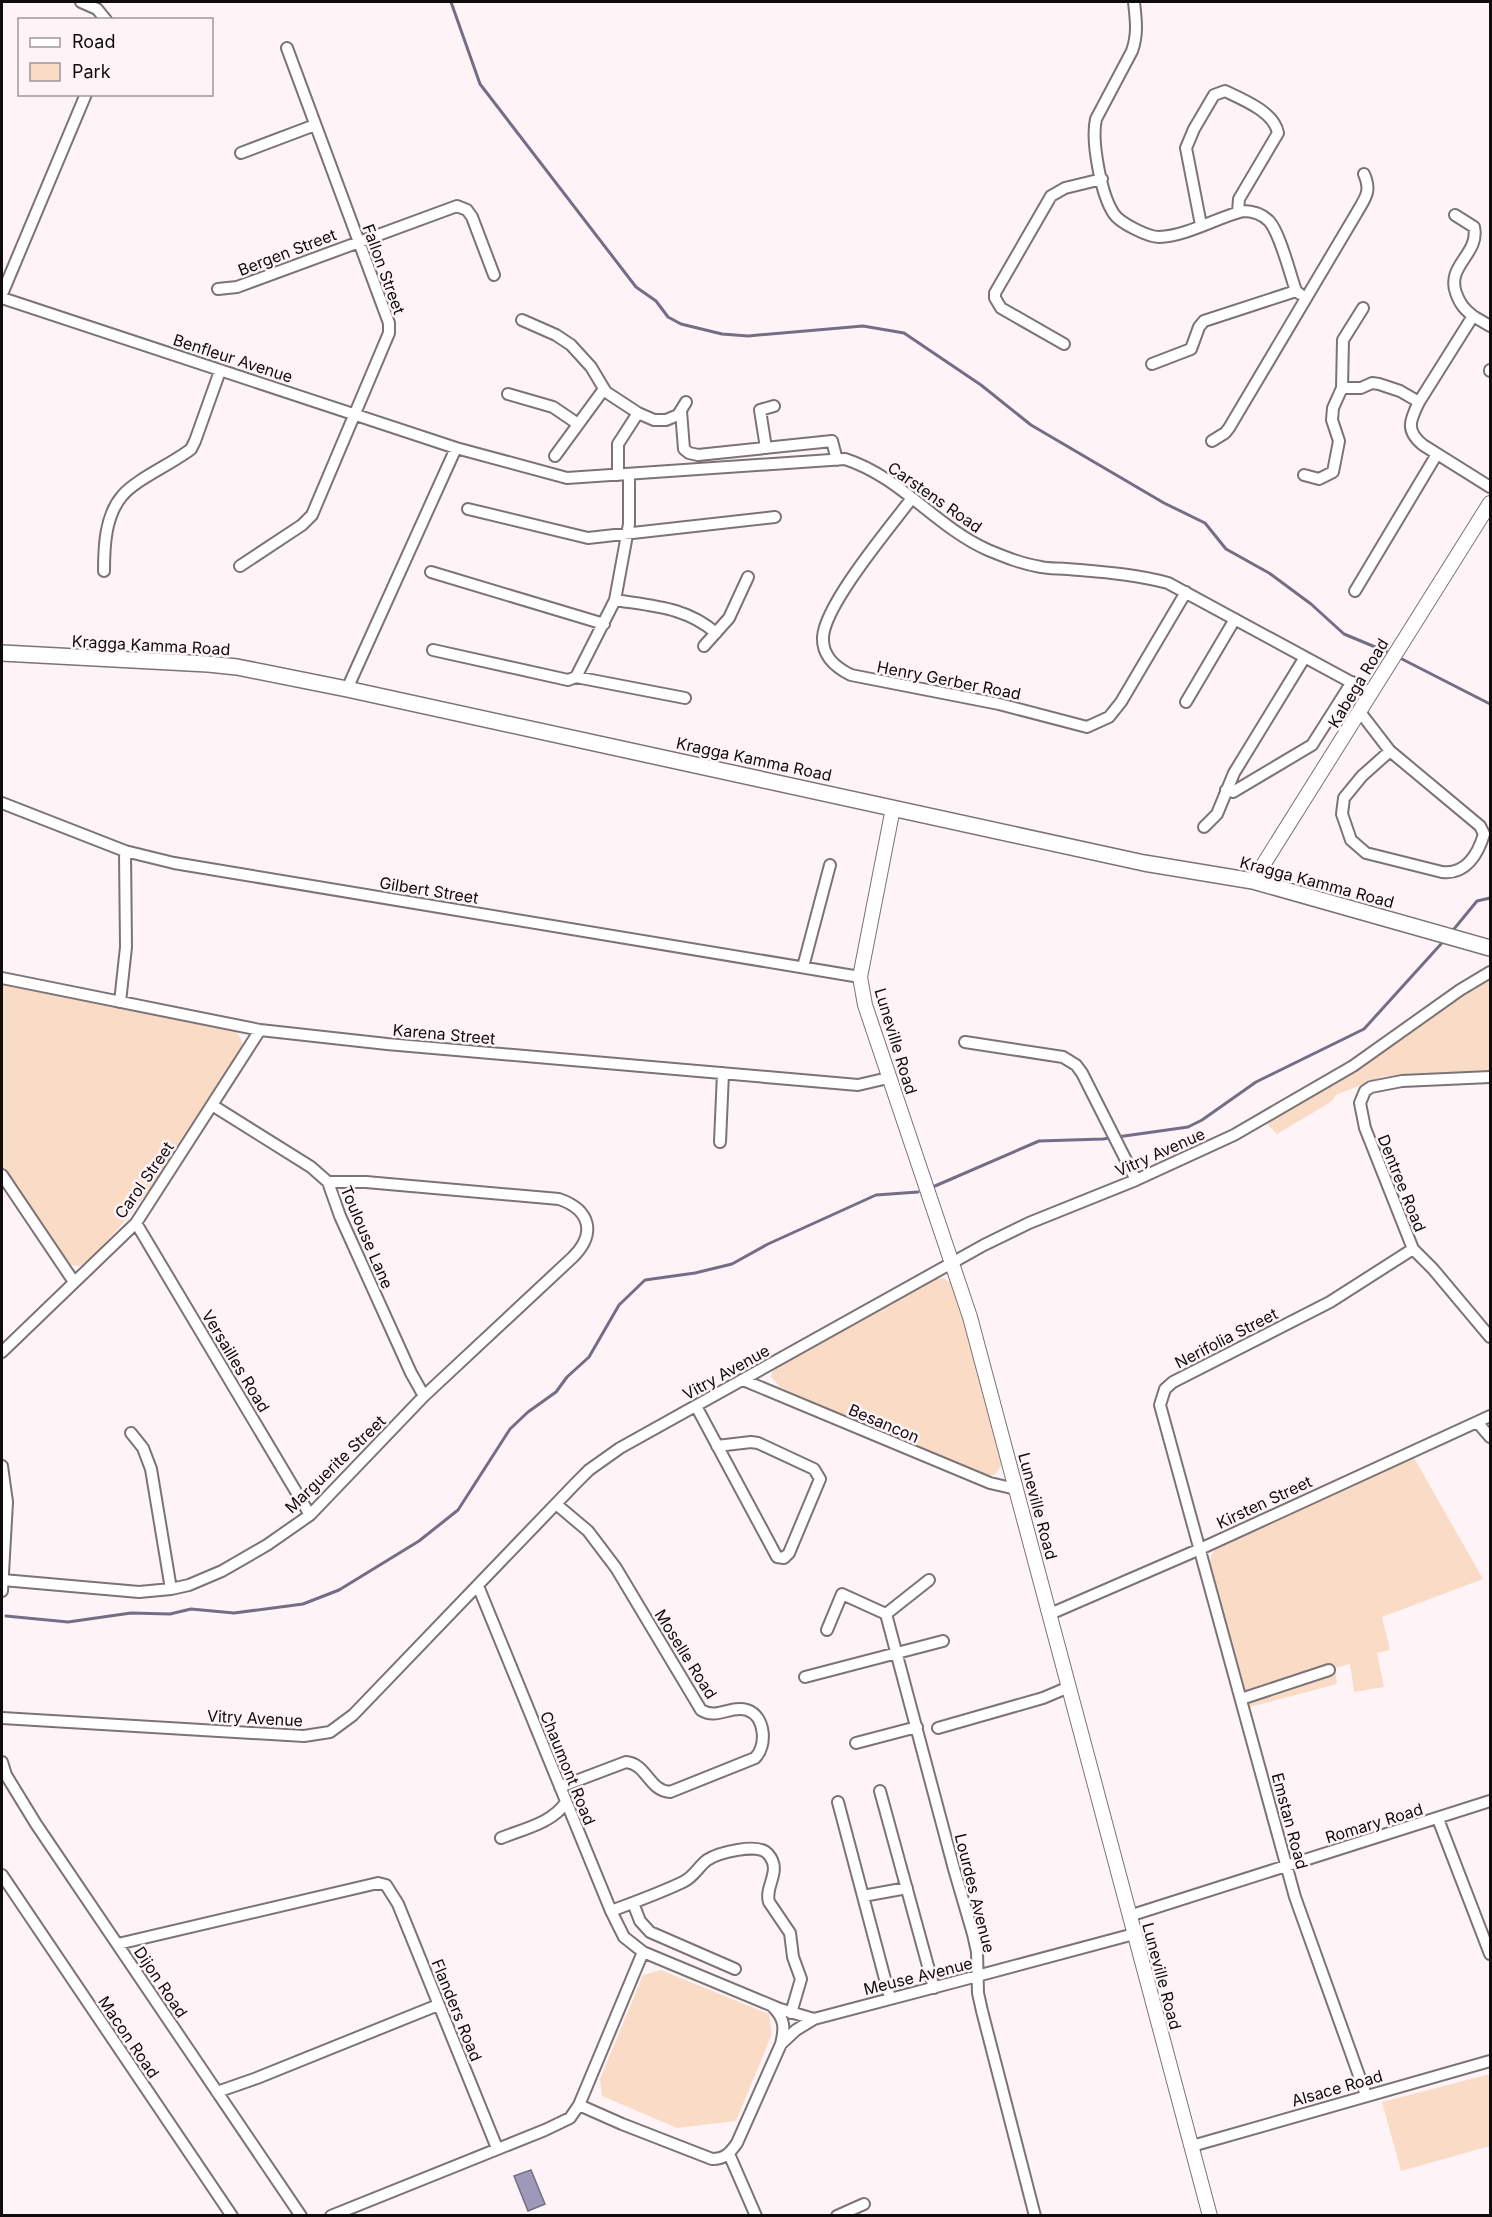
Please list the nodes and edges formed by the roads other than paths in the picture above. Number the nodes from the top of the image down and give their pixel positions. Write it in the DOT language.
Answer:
graph roads {
  1 [pos="81,2"];
  2 [pos="1134,2"];
  3 [pos="104,18"];
  4 [pos="287,48"];
  5 [pos="85,96"];
  6 [pos="315,125"];
  7 [pos="241,153"];
  8 [pos="1364,174"];
  9 [pos="1102,179"];
  10 [pos="1239,212"];
  11 [pos="1455,215"];
  12 [pos="1201,225"];
  13 [pos="359,241"];
  14 [pos="494,275"];
  15 [pos="218,289"];
  16 [pos="1301,294"];
  17 [pos="2,296"];
  18 [pos="1363,308"];
  19 [pos="1473,316"];
  20 [pos="522,320"];
  21 [pos="1491,326"];
  22 [pos="1065,344"];
  23 [pos="1152,363"];
  24 [pos="220,371"];
  25 [pos="1342,388"];
  26 [pos="604,389"];
  27 [pos="508,394"];
  28 [pos="1419,402"];
  29 [pos="774,406"];
  30 [pos="355,414"];
  31 [pos="638,414"];
  32 [pos="578,424"];
  33 [pos="1212,441"];
  34 [pos="456,448"];
  35 [pos="766,448"];
  36 [pos="1437,454"];
  37 [pos="555,456"];
  38 [pos="837,460"];
  39 [pos="624,475"];
  40 [pos="1304,475"];
  41 [pos="1491,487"];
  42 [pos="912,498"];
  43 [pos="1491,503"];
  44 [pos="468,508"];
  45 [pos="775,518"];
  46 [pos="628,532"];
  47 [pos="240,566"];
  48 [pos="104,571"];
  49 [pos="431,572"];
  50 [pos="748,577"];
  51 [pos="1355,591"];
  52 [pos="1186,592"];
  53 [pos="615,600"];
  54 [pos="1235,619"];
  55 [pos="604,624"];
  56 [pos="716,633"];
  57 [pos="704,646"];
  58 [pos="433,650"];
  59 [pos="2,653"];
  60 [pos="1305,657"];
  61 [pos="576,677"];
  62 [pos="1352,682"];
  63 [pos="1373,688"];
  64 [pos="347,689"];
  65 [pos="685,698"];
  66 [pos="1186,702"];
  67 [pos="1360,712"];
  68 [pos="1390,751"];
  69 [pos="1226,790"];
  70 [pos="2,803"];
  71 [pos="893,808"];
  72 [pos="1204,827"];
  73 [pos="125,851"];
  74 [pos="830,865"];
  75 [pos="1253,881"];
  76 [pos="1491,948"];
  77 [pos="803,967"];
  78 [pos="1491,972"];
  79 [pos="860,977"];
  80 [pos="2,978"];
  81 [pos="120,1002"];
  82 [pos="260,1030"];
  83 [pos="965,1042"];
  84 [pos="723,1073"];
  85 [pos="1491,1077"];
  86 [pos="888,1078"];
  87 [pos="212,1105"];
  88 [pos="720,1142"];
  89 [pos="2,1175"];
  90 [pos="1136,1180"];
  91 [pos="328,1182"];
  92 [pos="136,1223"];
  93 [pos="1413,1249"];
  94 [pos="952,1262"];
  95 [pos="74,1282"];
  96 [pos="1491,1337"];
  97 [pos="2,1352"];
  98 [pos="743,1380"];
  99 [pos="424,1396"];
  100 [pos="696,1406"];
  101 [pos="1491,1416"];
  102 [pos="1477,1422"];
  103 [pos="131,1433"];
  104 [pos="1491,1437"];
  105 [pos="717,1446"];
  106 [pos="2,1466"];
  107 [pos="1016,1489"];
  108 [pos="556,1503"];
  109 [pos="310,1515"];
  110 [pos="1200,1549"];
  111 [pos="929,1580"];
  112 [pos="2,1585"];
  113 [pos="478,1586"];
  114 [pos="171,1589"];
  115 [pos="886,1614"];
  116 [pos="1050,1614"];
  117 [pos="827,1630"];
  118 [pos="944,1641"];
  119 [pos="897,1653"];
  120 [pos="1329,1670"];
  121 [pos="805,1677"];
  122 [pos="1069,1687"];
  123 [pos="1241,1699"];
  124 [pos="2,1718"];
  125 [pos="917,1727"];
  126 [pos="938,1728"];
  127 [pos="856,1743"];
  128 [pos="2,1762"];
  129 [pos="560,1786"];
  130 [pos="880,1791"];
  131 [pos="1491,1801"];
  132 [pos="566,1802"];
  133 [pos="838,1802"];
  134 [pos="1438,1819"];
  135 [pos="501,1838"];
  136 [pos="1286,1866"];
  137 [pos="2,1875"];
  138 [pos="907,1888"];
  139 [pos="863,1896"];
  140 [pos="633,1903"];
  141 [pos="610,1911"];
  142 [pos="1129,1916"];
  143 [pos="1486,1930"];
  144 [pos="1134,1934"];
  145 [pos="118,1944"];
  146 [pos="643,1952"];
  147 [pos="1491,1954"];
  148 [pos="735,1969"];
  149 [pos="977,1977"];
  150 [pos="934,1988"];
  151 [pos="890,1998"];
  152 [pos="771,2004"];
  153 [pos="438,2005"];
  154 [pos="791,2013"];
  155 [pos="814,2019"];
  156 [pos="781,2044"];
  157 [pos="1491,2061"];
  158 [pos="217,2092"];
  159 [pos="1366,2095"];
  160 [pos="579,2105"];
  161 [pos="1191,2146"];
  162 [pos="497,2148"];
  163 [pos="729,2154"];
  164 [pos="864,2204"];
  165 [pos="232,2216"];
  166 [pos="301,2216"];
  167 [pos="331,2216"];
  168 [pos="756,2216"];
  169 [pos="837,2216"];
  170 [pos="1035,2216"];
  171 [pos="1210,2216"];
  1 -- 3 [label="street"];
  2 -- 9 [label="street"];
  4 -- 6 [label="street, Fallon Street"];
  5 -- 17 [label="street"];
  6 -- 7 [label="street"];
  6 -- 13 [label="street, Fallon Street"];
  8 -- 16 [label="street"];
  9 -- 12 [label="street"];
  9 -- 22 [label="street"];
  10 -- 12 [label="street"];
  10 -- 12 [label="street"];
  10 -- 16 [label="street"];
  11 -- 19 [label="street"];
  13 -- 14 [label="street, Bergen Street"];
  13 -- 15 [label="street, Bergen Street"];
  13 -- 30 [label="street, Fallon Street"];
  16 -- 23 [label="street"];
  16 -- 33 [label="street"];
  17 -- 24 [label="street, Benfleur Avenue"];
  18 -- 25 [label="street"];
  19 -- 21 [label="street"];
  19 -- 28 [label="street"];
  20 -- 26 [label="street"];
  24 -- 30 [label="street, Benfleur Avenue"];
  24 -- 48 [label="street"];
  25 -- 28 [label="street"];
  25 -- 40 [label="street"];
  26 -- 31 [label="street"];
  26 -- 32 [label="street"];
  27 -- 32 [label="street"];
  28 -- 36 [label="street"];
  29 -- 35 [label="street"];
  30 -- 34 [label="street, Benfleur Avenue"];
  30 -- 47 [label="street, Fallon Street"];
  31 -- 35 [label="street"];
  31 -- 39 [label="street"];
  32 -- 37 [label="street"];
  34 -- 39 [label="street, Carstens Road"];
  34 -- 64 [label="street"];
  35 -- 38 [label="street"];
  36 -- 41 [label="street"];
  36 -- 51 [label="street"];
  38 -- 39 [label="street, Carstens Road"];
  38 -- 42 [label="street, Carstens Road"];
  39 -- 46 [label="street"];
  42 -- 52 [label="street, Carstens Road"];
  42 -- 52 [label="street, Henry Gerber Road"];
  43 -- 63 [label="street, Kabega Road"];
  44 -- 46 [label="street"];
  45 -- 46 [label="street"];
  46 -- 53 [label="street"];
  49 -- 55 [label="street"];
  50 -- 56 [label="street"];
  52 -- 54 [label="street, Carstens Road"];
  53 -- 55 [label="street"];
  53 -- 56 [label="street"];
  54 -- 60 [label="street, Carstens Road"];
  54 -- 66 [label="street"];
  55 -- 61 [label="street"];
  56 -- 57 [label="street"];
  58 -- 61 [label="street"];
  59 -- 64 [label="main road, Kragga Kamma Road"];
  60 -- 62 [label="street, Carstens Road"];
  60 -- 69 [label="street"];
  61 -- 65 [label="street"];
  62 -- 63 [label="street, Carstens Road"];
  62 -- 69 [label="street"];
  63 -- 67 [label="street, Kabega Road"];
  64 -- 71 [label="main road, Kragga Kamma Road"];
  67 -- 68 [label="street"];
  67 -- 75 [label="street, Kabega Road"];
  68 -- 68 [label="street"];
  69 -- 72 [label="street"];
  70 -- 73 [label="street, Gilbert Street"];
  71 -- 75 [label="main road, Kragga Kamma Road"];
  71 -- 79 [label="street, Luneville Road"];
  73 -- 77 [label="street, Gilbert Street"];
  73 -- 81 [label="street"];
  74 -- 77 [label="street"];
  75 -- 76 [label="main road, Kragga Kamma Road"];
  77 -- 79 [label="street, Gilbert Street"];
  78 -- 90 [label="street, Vitry Avenue"];
  79 -- 86 [label="street, Luneville Road"];
  80 -- 81 [label="street, Karena Street"];
  81 -- 82 [label="street, Karena Street"];
  82 -- 84 [label="street, Karena Street"];
  82 -- 87 [label="street, Carol Street"];
  83 -- 90 [label="street"];
  84 -- 86 [label="street, Karena Street"];
  84 -- 88 [label="street"];
  85 -- 93 [label="street, Dentree Road"];
  86 -- 94 [label="street, Luneville Road"];
  87 -- 91 [label="street, Toulouse Lane"];
  87 -- 92 [label="street, Carol Street"];
  89 -- 95 [label="street"];
  90 -- 94 [label="street, Vitry Avenue"];
  91 -- 99 [label="street, Toulouse Lane"];
  91 -- 99 [label="street, Marguerite Street"];
  92 -- 95 [label="street, Carol Street"];
  92 -- 109 [label="street, Versailles Road"];
  93 -- 96 [label="street, Dentree Road"];
  93 -- 110 [label="street, Nerifolia Street"];
  94 -- 98 [label="street, Vitry Avenue"];
  94 -- 107 [label="street, Luneville Road"];
  95 -- 97 [label="street, Carol Street"];
  98 -- 100 [label="street, Vitry Avenue"];
  98 -- 107 [label="street, Besancon"];
  99 -- 109 [label="street, Marguerite Street"];
  100 -- 105 [label="street"];
  100 -- 108 [label="street, Vitry Avenue"];
  101 -- 102 [label="street, Kirsten Street"];
  102 -- 104 [label="street"];
  102 -- 110 [label="street, Kirsten Street"];
  103 -- 114 [label="street"];
  105 -- 105 [label="street"];
  106 -- 112 [label="street"];
  107 -- 116 [label="street, Luneville Road"];
  108 -- 113 [label="street, Vitry Avenue"];
  108 -- 129 [label="street, Moselle Road"];
  109 -- 114 [label="street, Marguerite Street"];
  110 -- 116 [label="street, Kirsten Street"];
  110 -- 123 [label="street, Emstan Road"];
  111 -- 115 [label="street"];
  112 -- 114 [label="street, Marguerite Street"];
  113 -- 124 [label="street, Vitry Avenue"];
  113 -- 129 [label="street, Chaumont Road"];
  115 -- 117 [label="street"];
  115 -- 119 [label="street, Lourdes Avenue"];
  116 -- 122 [label="street, Luneville Road"];
  118 -- 119 [label="street"];
  119 -- 121 [label="street"];
  119 -- 125 [label="street, Lourdes Avenue"];
  120 -- 123 [label="street"];
  122 -- 126 [label="street"];
  122 -- 142 [label="street, Luneville Road"];
  123 -- 136 [label="street, Emstan Road"];
  125 -- 127 [label="street"];
  125 -- 149 [label="street, Lourdes Avenue"];
  128 -- 145 [label="street, Dijon Road"];
  129 -- 132 [label="street, Chaumont Road"];
  130 -- 138 [label="street"];
  131 -- 134 [label="street, Romary Road"];
  132 -- 135 [label="street"];
  132 -- 141 [label="street, Chaumont Road"];
  133 -- 139 [label="street"];
  134 -- 136 [label="street, Romary Road"];
  134 -- 143 [label="street"];
  136 -- 142 [label="street, Romary Road"];
  136 -- 159 [label="street, Emstan Road"];
  137 -- 165 [label="street, Macon Road"];
  138 -- 139 [label="street"];
  138 -- 150 [label="street"];
  139 -- 151 [label="street"];
  140 -- 141 [label="street"];
  140 -- 148 [label="street"];
  140 -- 154 [label="street"];
  141 -- 146 [label="street, Chaumont Road"];
  142 -- 144 [label="street, Luneville Road"];
  143 -- 147 [label="street"];
  144 -- 149 [label="street, Meuse Avenue"];
  144 -- 161 [label="street, Luneville Road"];
  145 -- 153 [label="street, Flanders Road"];
  145 -- 158 [label="street, Dijon Road"];
  146 -- 152 [label="street"];
  146 -- 160 [label="street"];
  149 -- 150 [label="street, Meuse Avenue"];
  149 -- 170 [label="street, Lourdes Avenue"];
  150 -- 151 [label="street, Meuse Avenue"];
  151 -- 155 [label="street, Meuse Avenue"];
  152 -- 154 [label="street"];
  152 -- 156 [label="street, Meuse Avenue"];
  153 -- 158 [label="street"];
  153 -- 162 [label="street, Flanders Road"];
  154 -- 155 [label="street"];
  155 -- 156 [label="street, Meuse Avenue"];
  156 -- 163 [label="street, Meuse Avenue"];
  157 -- 159 [label="street, Alsace Road"];
  158 -- 166 [label="street, Dijon Road"];
  159 -- 161 [label="street, Alsace Road"];
  160 -- 162 [label="street"];
  160 -- 163 [label="street"];
  161 -- 171 [label="street, Luneville Road"];
  162 -- 167 [label="street"];
  163 -- 168 [label="street"];
  164 -- 169 [label="street"];
}
